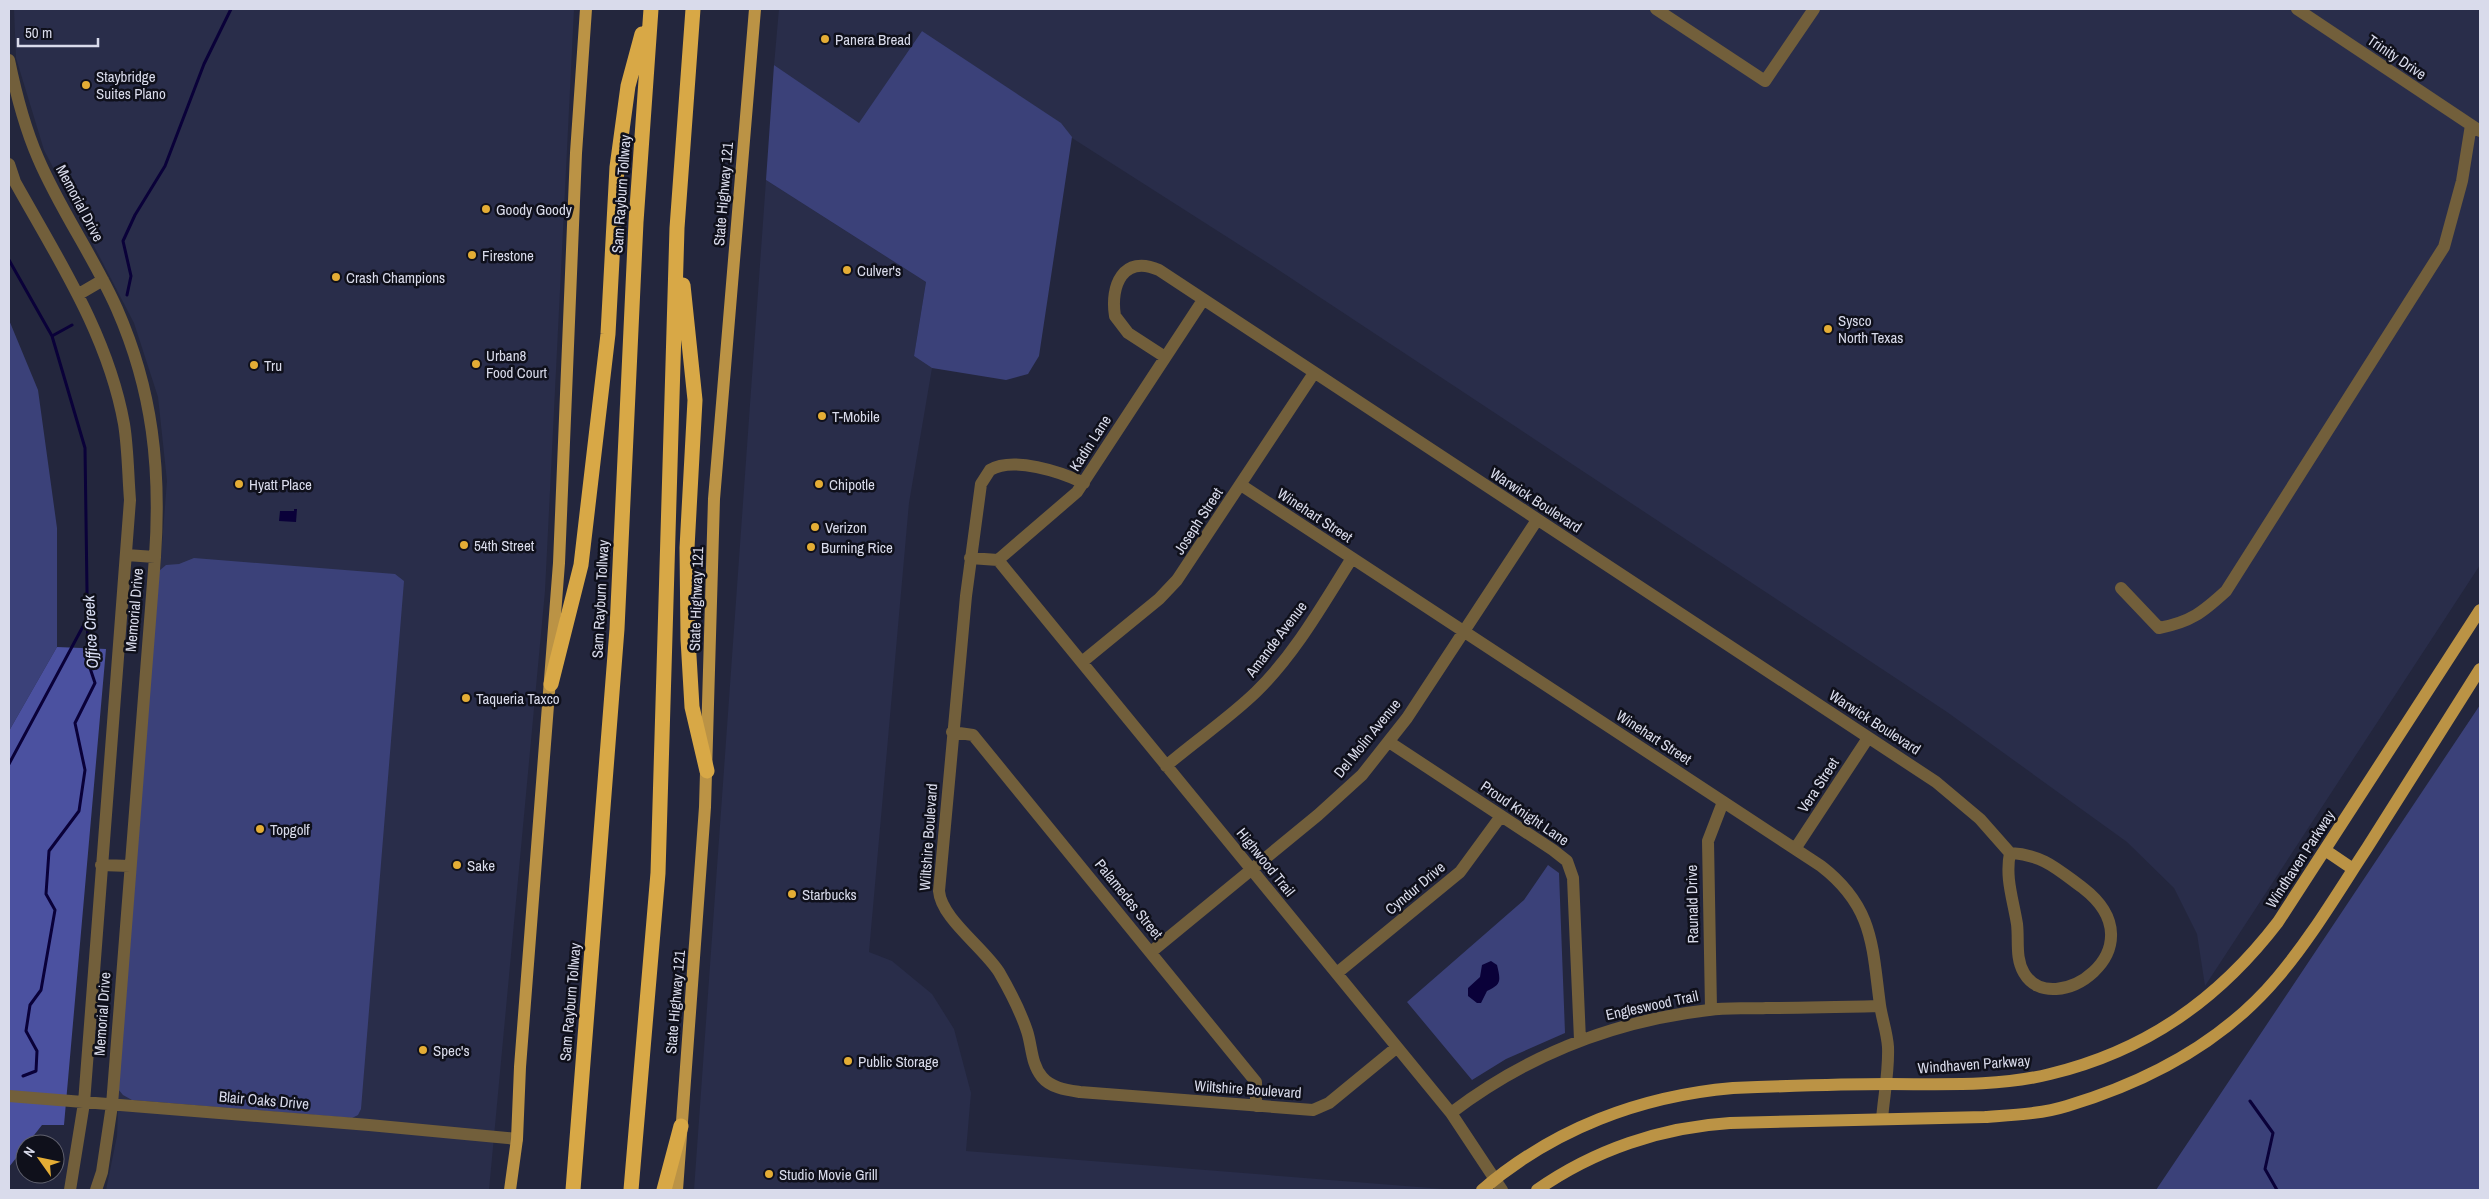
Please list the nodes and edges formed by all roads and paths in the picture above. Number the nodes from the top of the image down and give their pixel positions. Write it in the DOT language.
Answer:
graph roads {
  1 [pos="586,9"];
  2 [pos="650,9"];
  3 [pos="693,9"];
  4 [pos="755,9"];
  5 [pos="1656,9"];
  6 [pos="1814,9"];
  7 [pos="2297,9"];
  8 [pos="9,60"];
  9 [pos="2476,128"];
  10 [pos="9,164"];
  11 [pos="677,228"];
  12 [pos="104,280"];
  13 [pos="79,294"];
  14 [pos="1203,300"];
  15 [pos="1165,357"];
  16 [pos="1314,373"];
  17 [pos="1084,483"];
  18 [pos="1241,485"];
  19 [pos="1537,520"];
  20 [pos="126,555"];
  21 [pos="155,558"];
  22 [pos="970,558"];
  23 [pos="1352,558"];
  24 [pos="998,560"];
  25 [pos="2121,588"];
  26 [pos="2480,610"];
  27 [pos="1464,632"];
  28 [pos="1082,662"];
  29 [pos="2480,669"];
  30 [pos="551,684"];
  31 [pos="952,732"];
  32 [pos="1868,738"];
  33 [pos="1389,742"];
  34 [pos="1166,766"];
  35 [pos="707,771"];
  36 [pos="1723,802"];
  37 [pos="1501,816"];
  38 [pos="1795,849"];
  39 [pos="2325,850"];
  40 [pos="2010,853"];
  41 [pos="101,865"];
  42 [pos="130,866"];
  43 [pos="1250,869"];
  44 [pos="2353,869"];
  45 [pos="1151,952"];
  46 [pos="1337,973"];
  47 [pos="1880,1006"];
  48 [pos="1711,1009"];
  49 [pos="1580,1040"];
  50 [pos="1396,1048"];
  51 [pos="1885,1084"];
  52 [pos="9,1096"];
  53 [pos="84,1103"];
  54 [pos="112,1105"];
  55 [pos="1256,1106"];
  56 [pos="1451,1113"];
  57 [pos="1882,1119"];
  58 [pos="681,1126"];
  59 [pos="516,1139"];
  60 [pos="1498,1185"];
  61 [pos="70,1190"];
  62 [pos="96,1190"];
  63 [pos="510,1190"];
  64 [pos="572,1190"];
  65 [pos="631,1190"];
  66 [pos="664,1190"];
  67 [pos="676,1190"];
  68 [pos="1482,1190"];
  69 [pos="1537,1190"];
  1 -- 30 [label="main road"];
  2 -- 30 [label="highway"];
  2 -- 64 [label="highway, Sam Rayburn Tollway"];
  3 -- 11 [label="highway"];
  4 -- 35 [label="main road, State Highway 121"];
  5 -- 6 [label="street"];
  7 -- 9 [label="street, Trinity Drive"];
  8 -- 12 [label="street, Memorial Drive"];
  9 -- 25 [label="street"];
  10 -- 13 [label="street, Memorial Drive"];
  11 -- 35 [label="highway"];
  11 -- 65 [label="highway"];
  12 -- 13 [label="street"];
  12 -- 21 [label="street, Memorial Drive"];
  13 -- 20 [label="street, Memorial Drive"];
  14 -- 15 [label="street, Kadin Lane"];
  14 -- 15 [label="street, Warwick Boulevard"];
  14 -- 16 [label="street, Warwick Boulevard"];
  15 -- 17 [label="street, Kadin Lane"];
  16 -- 18 [label="street, Joseph Street"];
  16 -- 19 [label="street, Warwick Boulevard"];
  17 -- 22 [label="street, Wiltshire Boulevard"];
  17 -- 24 [label="street, Kadin Lane"];
  18 -- 23 [label="street, Winehart Street"];
  18 -- 28 [label="street, Joseph Street"];
  19 -- 27 [label="street, Del Molin Avenue"];
  19 -- 32 [label="street, Warwick Boulevard"];
  20 -- 21 [label="street"];
  20 -- 41 [label="street, Memorial Drive"];
  21 -- 42 [label="street, Memorial Drive"];
  22 -- 24 [label="street"];
  22 -- 31 [label="street, Wiltshire Boulevard"];
  23 -- 27 [label="street, Winehart Street"];
  23 -- 34 [label="street, Amande Avenue"];
  24 -- 28 [label="street, Highwood Trail"];
  26 -- 39 [label="main road, Windhaven Parkway"];
  27 -- 33 [label="street, Del Molin Avenue"];
  27 -- 36 [label="street, Winehart Street"];
  28 -- 34 [label="street, Highwood Trail"];
  29 -- 44 [label="main road"];
  30 -- 59 [label="main road"];
  31 -- 45 [label="street, Palamedes Street"];
  31 -- 55 [label="street, Wiltshire Boulevard"];
  32 -- 38 [label="street, Vera Street"];
  32 -- 40 [label="street, Warwick Boulevard"];
  33 -- 37 [label="street, Proud Knight Lane"];
  33 -- 43 [label="street, Del Molin Avenue"];
  34 -- 43 [label="street, Highwood Trail"];
  35 -- 58 [label="main road, State Highway 121"];
  36 -- 38 [label="street, Winehart Street"];
  36 -- 48 [label="street, Raunald Drive"];
  37 -- 46 [label="street, Cyndur Drive"];
  37 -- 49 [label="street, Proud Knight Lane"];
  38 -- 47 [label="street, Winehart Street"];
  39 -- 44 [label="main road"];
  39 -- 51 [label="main road, Windhaven Parkway"];
  40 -- 40 [label="street"];
  41 -- 42 [label="street"];
  41 -- 53 [label="street, Memorial Drive"];
  42 -- 54 [label="street, Memorial Drive"];
  43 -- 45 [label="street, Del Molin Avenue"];
  43 -- 46 [label="street, Highwood Trail"];
  44 -- 57 [label="main road"];
  45 -- 55 [label="street, Palamedes Street"];
  46 -- 50 [label="street, Highwood Trail"];
  47 -- 48 [label="street, Engleswood Trail"];
  47 -- 51 [label="street, Winehart Street"];
  48 -- 49 [label="street, Engleswood Trail"];
  49 -- 56 [label="street, Engleswood Trail"];
  50 -- 55 [label="street, Wiltshire Boulevard"];
  50 -- 56 [label="street, Highwood Trail"];
  51 -- 57 [label="street, Winehart Street"];
  51 -- 60 [label="main road, Windhaven Parkway"];
  52 -- 53 [label="street, Blair Oaks Drive"];
  53 -- 54 [label="street, Blair Oaks Drive"];
  53 -- 61 [label="street, Memorial Drive"];
  54 -- 59 [label="street, Blair Oaks Drive"];
  54 -- 62 [label="street, Memorial Drive"];
  56 -- 60 [label="street, Highwood Trail"];
  57 -- 69 [label="main road"];
  58 -- 66 [label="highway"];
  58 -- 67 [label="main road, State Highway 121"];
  59 -- 63 [label="main road"];
  60 -- 68 [label="main road, Windhaven Parkway"];
}
